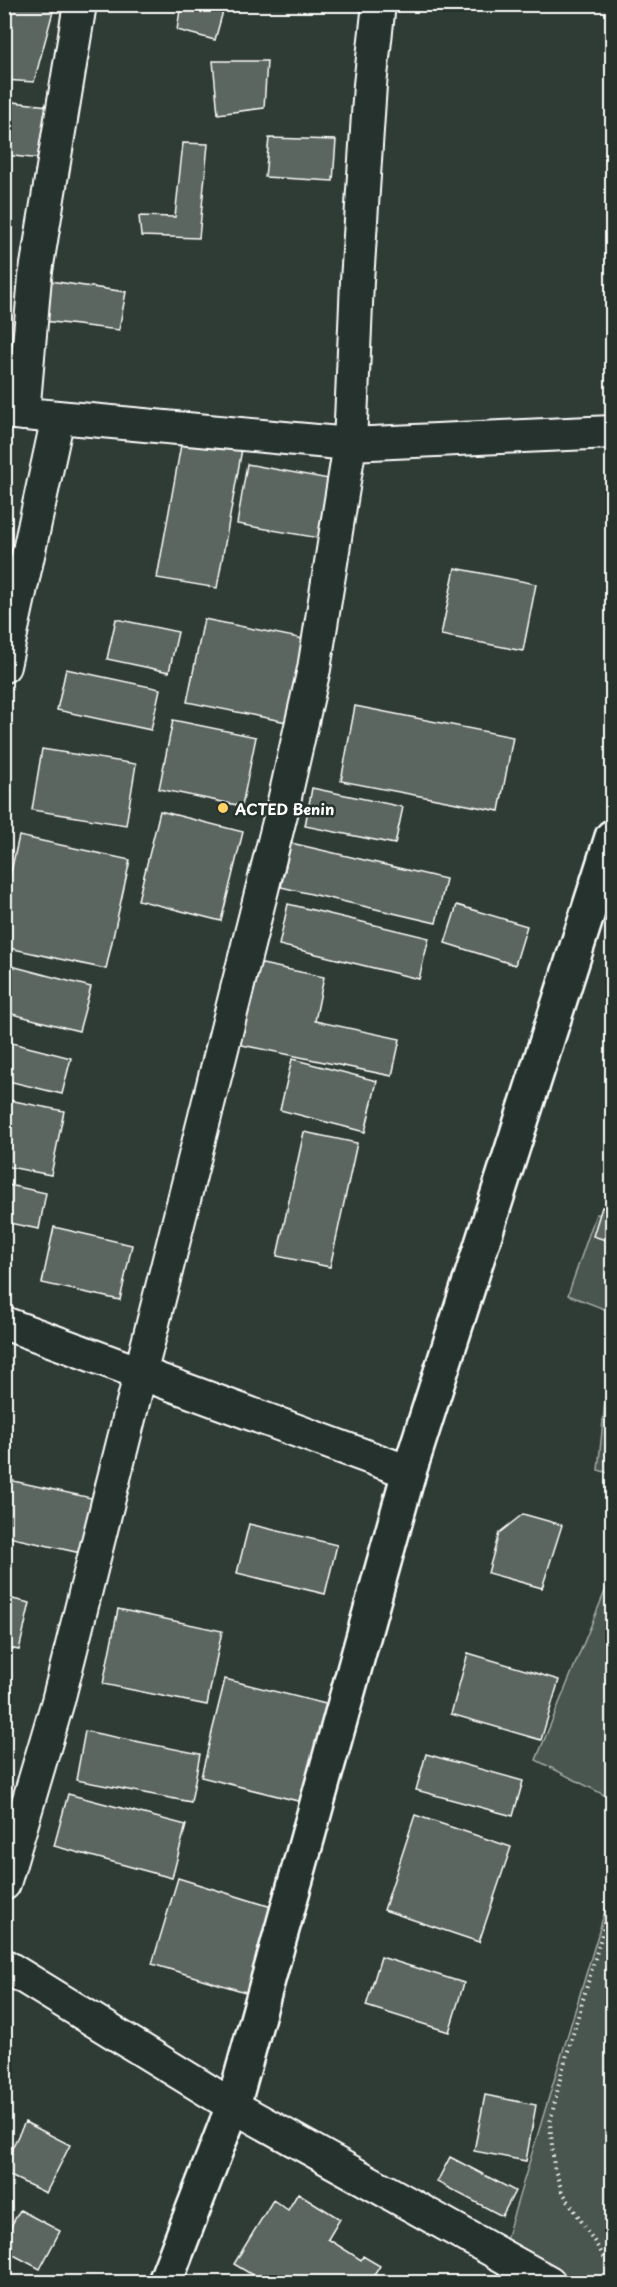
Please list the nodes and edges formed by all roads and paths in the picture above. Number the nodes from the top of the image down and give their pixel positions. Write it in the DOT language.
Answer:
graph roads {
  1 [pos="80,4"];
  2 [pos="379,4"];
  3 [pos="14,413"];
  4 [pos="58,417"];
  5 [pos="612,432"];
  6 [pos="350,444"];
  7 [pos="4,666"];
  8 [pos="612,837"];
  9 [pos="4,1323"];
  10 [pos="140,1375"];
  11 [pos="409,1472"];
  12 [pos="4,1884"];
  13 [pos="612,1900"];
  14 [pos="4,1965"];
  15 [pos="233,2106"];
  16 [pos="612,2269"];
  17 [pos="165,2283"];
  18 [pos="549,2283"];
  1 -- 3 [label="street"];
  2 -- 6 [label="street"];
  3 -- 4 [label="street"];
  4 -- 6 [label="street"];
  4 -- 7 [label="street"];
  5 -- 6 [label="street"];
  6 -- 10 [label="street"];
  8 -- 11 [label="street"];
  9 -- 10 [label="street"];
  10 -- 11 [label="street"];
  10 -- 12 [label="street"];
  11 -- 15 [label="street"];
  13 -- 16 [label="path"];
  14 -- 15 [label="street"];
  15 -- 17 [label="street"];
  15 -- 18 [label="street"];
}
